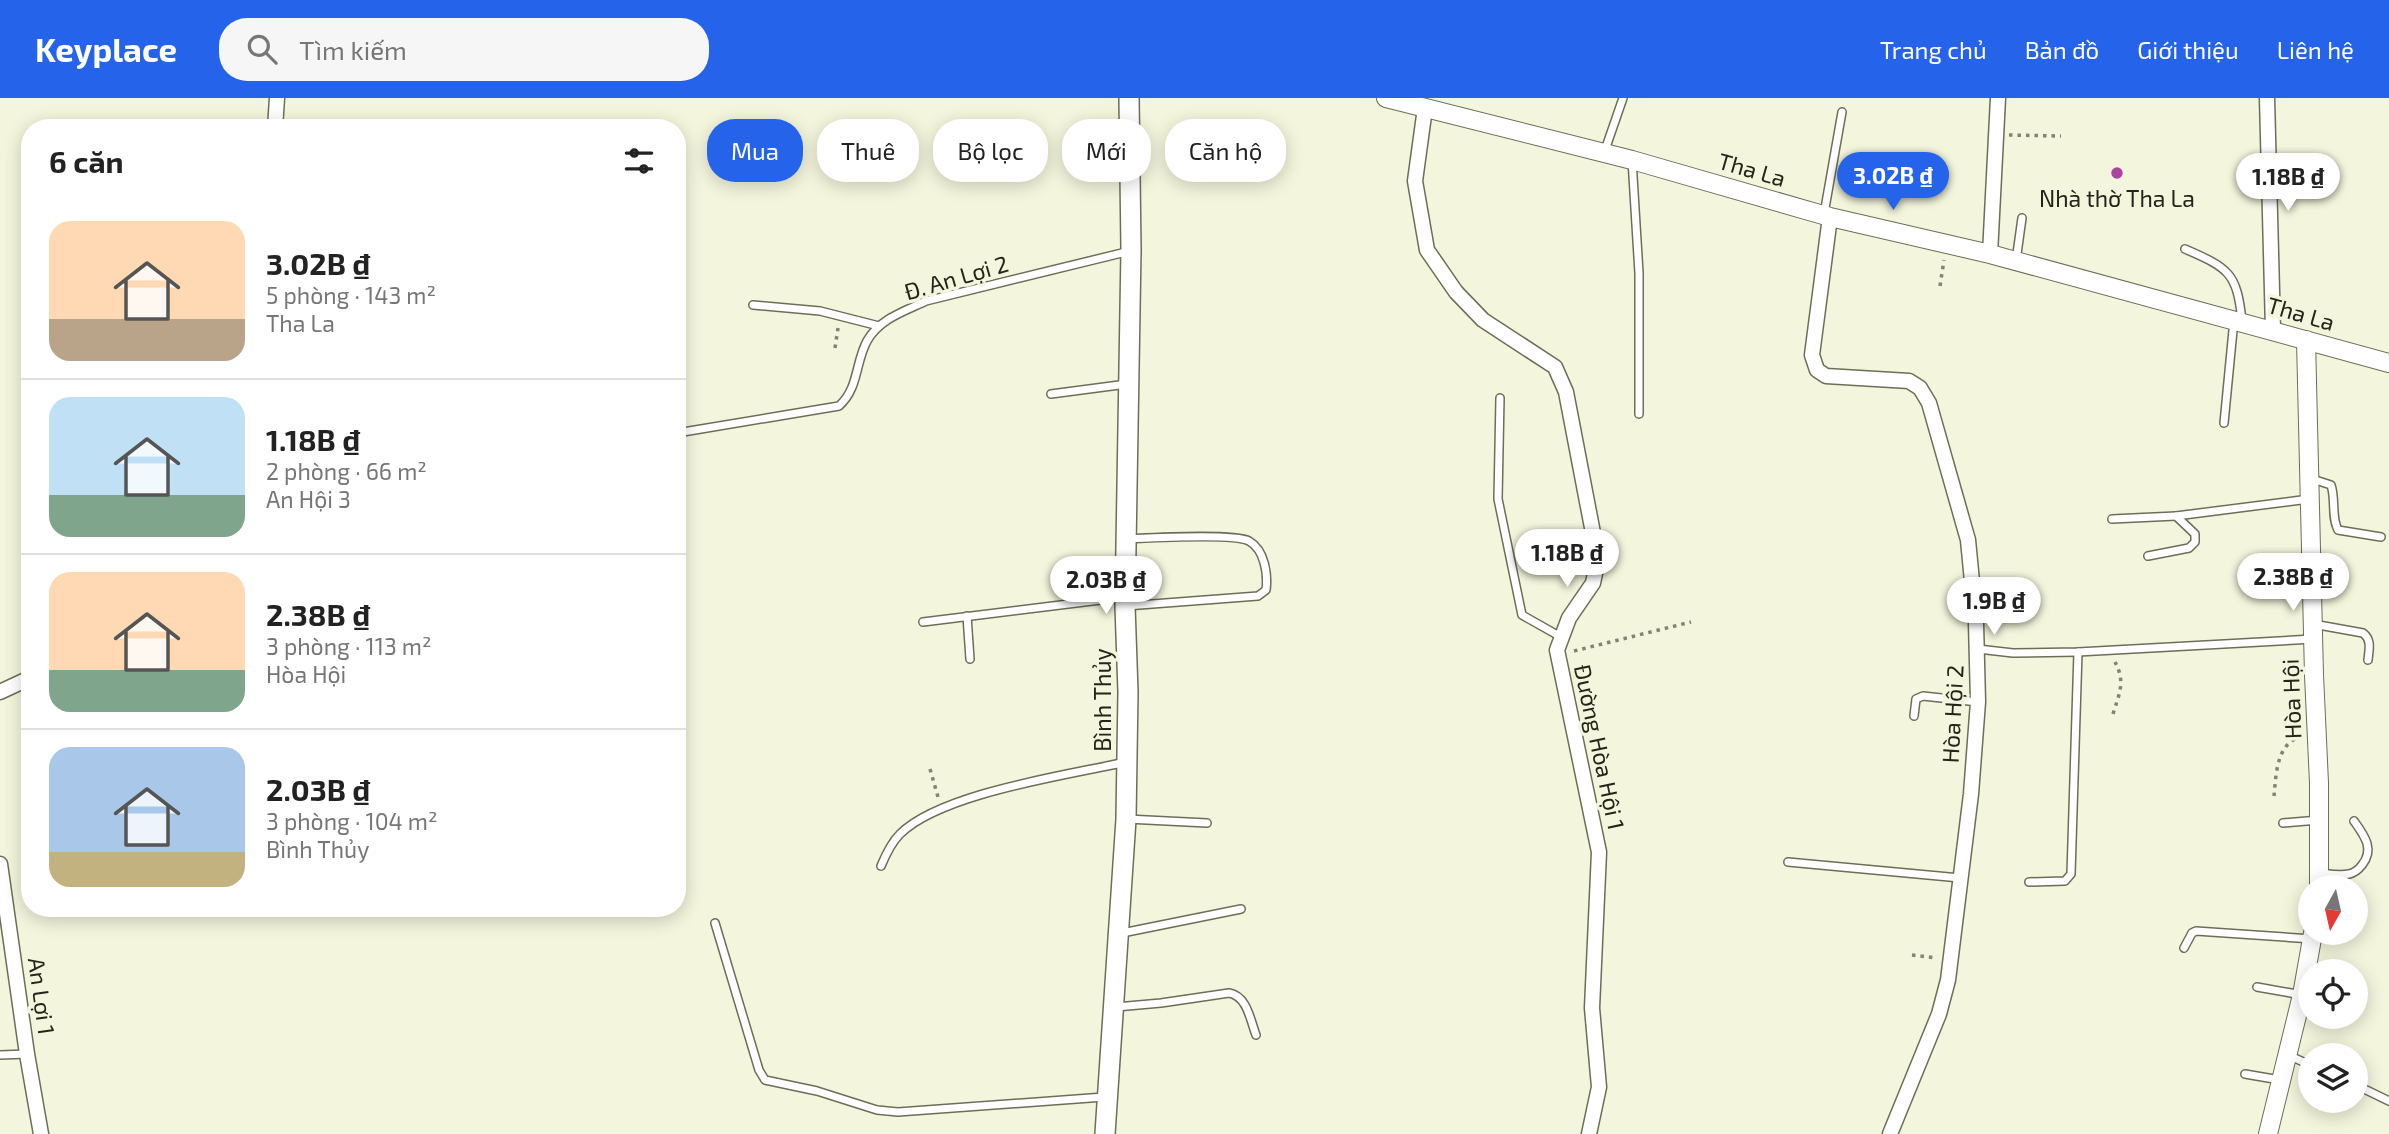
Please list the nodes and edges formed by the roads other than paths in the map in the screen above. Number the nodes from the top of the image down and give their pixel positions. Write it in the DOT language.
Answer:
graph roads {
  1 [pos="277,98"];
  2 [pos="1129,98"];
  3 [pos="1386,98"];
  4 [pos="1623,98"];
  5 [pos="1998,98"];
  6 [pos="2267,98"];
  7 [pos="1425,108"];
  8 [pos="1842,112"];
  9 [pos="276,119"];
  10 [pos="1604,153"];
  11 [pos="1632,160"];
  12 [pos="1827,216"];
  13 [pos="2022,218"];
  14 [pos="2185,249"];
  15 [pos="1131,250"];
  16 [pos="1990,254"];
  17 [pos="2016,261"];
  18 [pos="753,305"];
  19 [pos="2238,321"];
  20 [pos="879,326"];
  21 [pos="2273,330"];
  22 [pos="2306,340"];
  23 [pos="2389,363"];
  24 [pos="1129,384"];
  25 [pos="1051,394"];
  26 [pos="1500,398"];
  27 [pos="1639,414"];
  28 [pos="2224,423"];
  29 [pos="686,432"];
  30 [pos="2309,478"];
  31 [pos="2310,499"];
  32 [pos="2176,516"];
  33 [pos="2112,519"];
  34 [pos="2381,537"];
  35 [pos="1126,539"];
  36 [pos="2148,556"];
  37 [pos="1126,601"];
  38 [pos="967,616"];
  39 [pos="923,622"];
  40 [pos="2313,632"];
  41 [pos="1562,637"];
  42 [pos="1978,649"];
  43 [pos="2078,652"];
  44 [pos="970,659"];
  45 [pos="2368,660"];
  46 [pos="21,682"];
  47 [pos="0,692"];
  48 [pos="1978,702"];
  49 [pos="1914,716"];
  50 [pos="1127,762"];
  51 [pos="1126,819"];
  52 [pos="2320,820"];
  53 [pos="2354,821"];
  54 [pos="1207,823"];
  55 [pos="2283,823"];
  56 [pos="1788,862"];
  57 [pos="0,864"];
  58 [pos="881,866"];
  59 [pos="2320,875"];
  60 [pos="2346,875"];
  61 [pos="1960,878"];
  62 [pos="2029,882"];
  63 [pos="1241,909"];
  64 [pos="715,923"];
  65 [pos="1120,933"];
  66 [pos="2298,935"];
  67 [pos="2184,948"];
  68 [pos="2257,987"];
  69 [pos="2298,994"];
  70 [pos="1115,1007"];
  71 [pos="2298,1011"];
  72 [pos="1256,1035"];
  73 [pos="27,1054"];
  74 [pos="0,1055"];
  75 [pos="2287,1055"];
  76 [pos="2298,1060"];
  77 [pos="2245,1074"];
  78 [pos="2281,1080"];
  79 [pos="2368,1090"];
  80 [pos="1108,1097"];
  81 [pos="2389,1101"];
  82 [pos="41,1134"];
  83 [pos="1105,1134"];
  84 [pos="1589,1134"];
  85 [pos="1890,1134"];
  86 [pos="2268,1134"];
  1 -- 9 [label="street"];
  2 -- 15 [label="main road, Bình Thủy"];
  3 -- 7 [label="street, Tha La"];
  4 -- 10 [label="lane"];
  5 -- 16 [label="street"];
  6 -- 21 [label="street"];
  7 -- 10 [label="street, Tha La"];
  7 -- 41 [label="street, Đường Hòa Hội 1"];
  8 -- 12 [label="lane"];
  10 -- 11 [label="street, Tha La"];
  11 -- 12 [label="street, Tha La"];
  11 -- 27 [label="lane"];
  12 -- 16 [label="street, Tha La"];
  12 -- 42 [label="street, Hòa Hội 2"];
  13 -- 17 [label="lane"];
  14 -- 19 [label="lane"];
  15 -- 20 [label="lane, Đ. An Lợi 2"];
  15 -- 24 [label="main road, Bình Thủy"];
  16 -- 17 [label="street, Tha La"];
  17 -- 19 [label="street, Tha La"];
  18 -- 20 [label="lane"];
  19 -- 21 [label="street, Tha La"];
  19 -- 28 [label="lane"];
  20 -- 29 [label="lane"];
  21 -- 22 [label="street, Tha La"];
  22 -- 23 [label="street, Tha La"];
  22 -- 30 [label="street, Hòa Hội"];
  24 -- 25 [label="lane"];
  24 -- 35 [label="main road, Bình Thủy"];
  26 -- 41 [label="lane"];
  30 -- 31 [label="street, Hòa Hội"];
  30 -- 34 [label="lane"];
  31 -- 32 [label="lane"];
  31 -- 40 [label="street, Hòa Hội"];
  32 -- 33 [label="lane"];
  32 -- 36 [label="lane"];
  35 -- 37 [label="main road, Bình Thủy"];
  35 -- 37 [label="lane"];
  37 -- 38 [label="lane"];
  37 -- 50 [label="main road, Bình Thủy"];
  38 -- 39 [label="lane"];
  38 -- 44 [label="lane"];
  40 -- 43 [label="lane"];
  40 -- 45 [label="lane"];
  40 -- 52 [label="street, Hòa Hội"];
  41 -- 84 [label="street, Đường Hòa Hội 1"];
  42 -- 43 [label="lane"];
  42 -- 48 [label="street, Hòa Hội 2"];
  43 -- 62 [label="lane"];
  46 -- 47 [label="street"];
  48 -- 49 [label="lane"];
  48 -- 61 [label="street, Hòa Hội 2"];
  50 -- 51 [label="main road, Bình Thủy"];
  50 -- 58 [label="lane"];
  51 -- 54 [label="lane"];
  51 -- 65 [label="main road, Bình Thủy"];
  52 -- 55 [label="lane"];
  52 -- 59 [label="street, Hòa Hội"];
  53 -- 60 [label="lane"];
  56 -- 61 [label="lane"];
  57 -- 73 [label="street, An Lợi 1"];
  61 -- 85 [label="street, Hòa Hội 2"];
  63 -- 65 [label="lane"];
  64 -- 80 [label="lane"];
  65 -- 70 [label="main road, Bình Thủy"];
  66 -- 67 [label="lane"];
  68 -- 69 [label="lane"];
  70 -- 72 [label="lane"];
  70 -- 80 [label="main road, Bình Thủy"];
  71 -- 75 [label="street"];
  73 -- 74 [label="lane"];
  73 -- 82 [label="street, An Lợi 1"];
  75 -- 76 [label="lane"];
  75 -- 78 [label="street"];
  77 -- 78 [label="lane"];
  78 -- 86 [label="street"];
  79 -- 81 [label="lane"];
  80 -- 83 [label="main road, Bình Thủy"];
}
